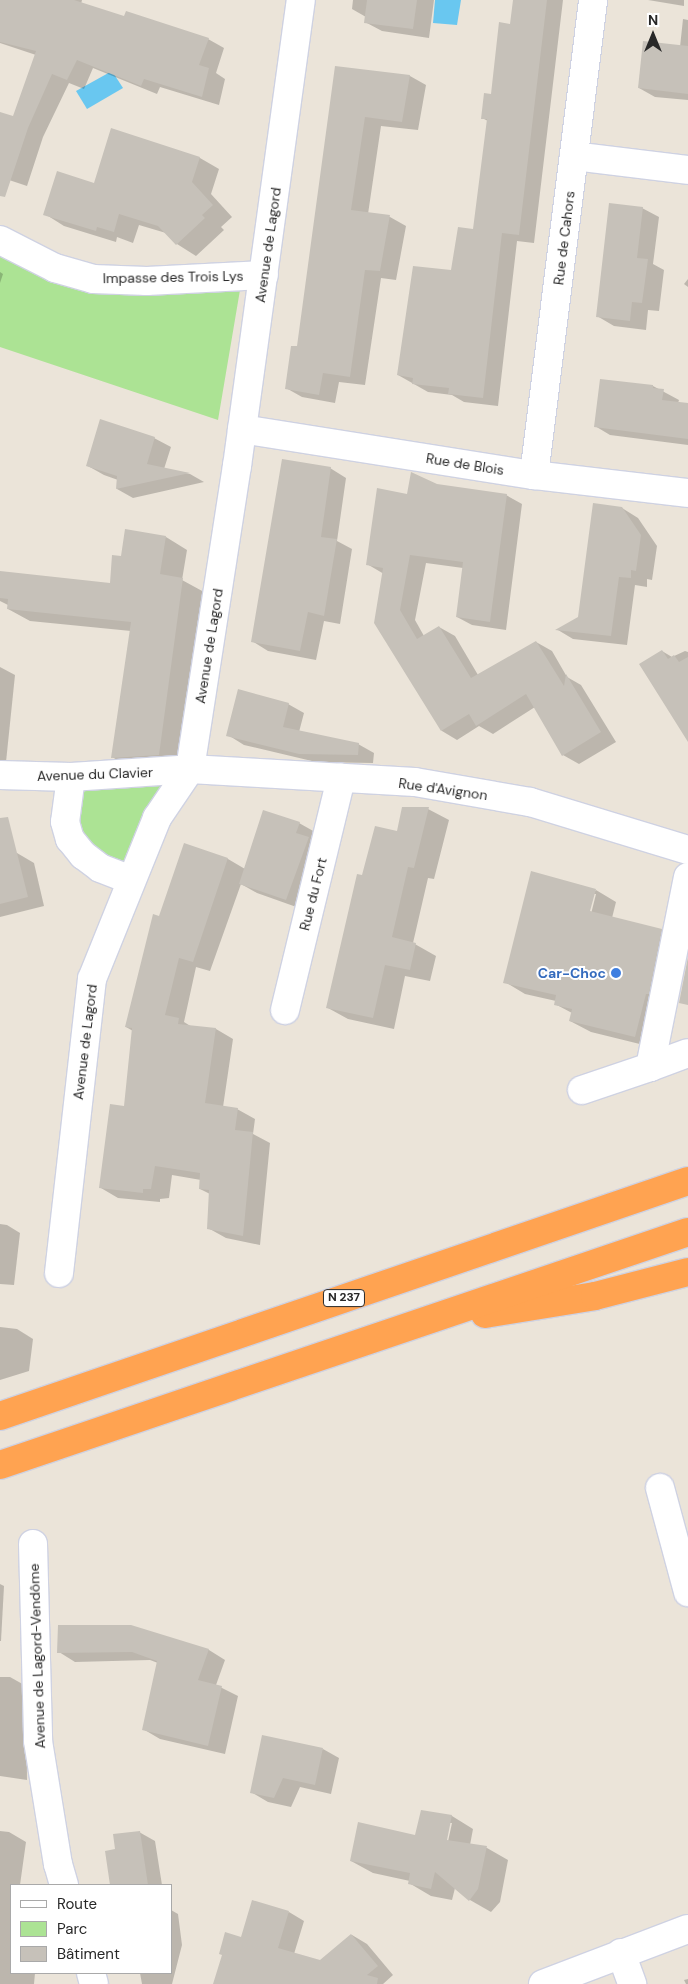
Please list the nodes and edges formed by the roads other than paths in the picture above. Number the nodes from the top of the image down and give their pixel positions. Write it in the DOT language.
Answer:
graph roads {
  1 [pos="593,0"];
  2 [pos="294,2"];
  3 [pos="574,156"];
  4 [pos="688,170"];
  5 [pos="0,240"];
  6 [pos="264,275"];
  7 [pos="242,429"];
  8 [pos="534,475"];
  9 [pos="688,493"];
  10 [pos="190,769"];
  11 [pos="0,775"];
  12 [pos="71,777"];
  13 [pos="341,778"];
  14 [pos="688,850"];
  15 [pos="688,877"];
  16 [pos="130,880"];
  17 [pos="285,1010"];
  18 [pos="688,1053"];
  19 [pos="650,1066"];
  20 [pos="582,1090"];
  21 [pos="688,1181"];
  22 [pos="688,1232"];
  23 [pos="688,1272"];
  24 [pos="59,1273"];
  25 [pos="407,1326"];
  26 [pos="0,1416"];
  27 [pos="0,1465"];
  28 [pos="660,1488"];
  29 [pos="33,1544"];
  30 [pos="688,1592"];
  31 [pos="64,1884"];
  32 [pos="688,1929"];
  33 [pos="621,1954"];
  34 [pos="543,1984"];
  35 [pos="632,1984"];
  1 -- 3 [label="street, Rue de Cahors"];
  2 -- 6 [label="street, Avenue de Lagord"];
  3 -- 4 [label="street"];
  3 -- 8 [label="street, Rue de Cahors"];
  5 -- 6 [label="street, Impasse des Trois Lys"];
  6 -- 7 [label="street, Avenue de Lagord"];
  7 -- 8 [label="street, Rue de Blois"];
  7 -- 10 [label="street, Avenue de Lagord"];
  8 -- 9 [label="street, Rue de Blois"];
  10 -- 12 [label="street, Avenue du Clavier"];
  10 -- 13 [label="street, Rue d'Avignon"];
  10 -- 16 [label="street, Avenue de Lagord"];
  11 -- 12 [label="street, Avenue du Clavier"];
  12 -- 16 [label="street"];
  13 -- 14 [label="street, Rue d'Avignon"];
  13 -- 17 [label="street, Rue du Fort"];
  15 -- 19 [label="street"];
  16 -- 24 [label="street, Avenue de Lagord"];
  18 -- 19 [label="street"];
  19 -- 20 [label="street"];
  21 -- 26 [label="highway, N 237"];
  22 -- 25 [label="highway"];
  23 -- 25 [label="highway"];
  25 -- 27 [label="highway"];
  28 -- 30 [label="street"];
  29 -- 31 [label="street, Avenue de Lagord-Vendôme"];
  32 -- 33 [label="street"];
  33 -- 34 [label="street"];
  33 -- 35 [label="street"];
}
